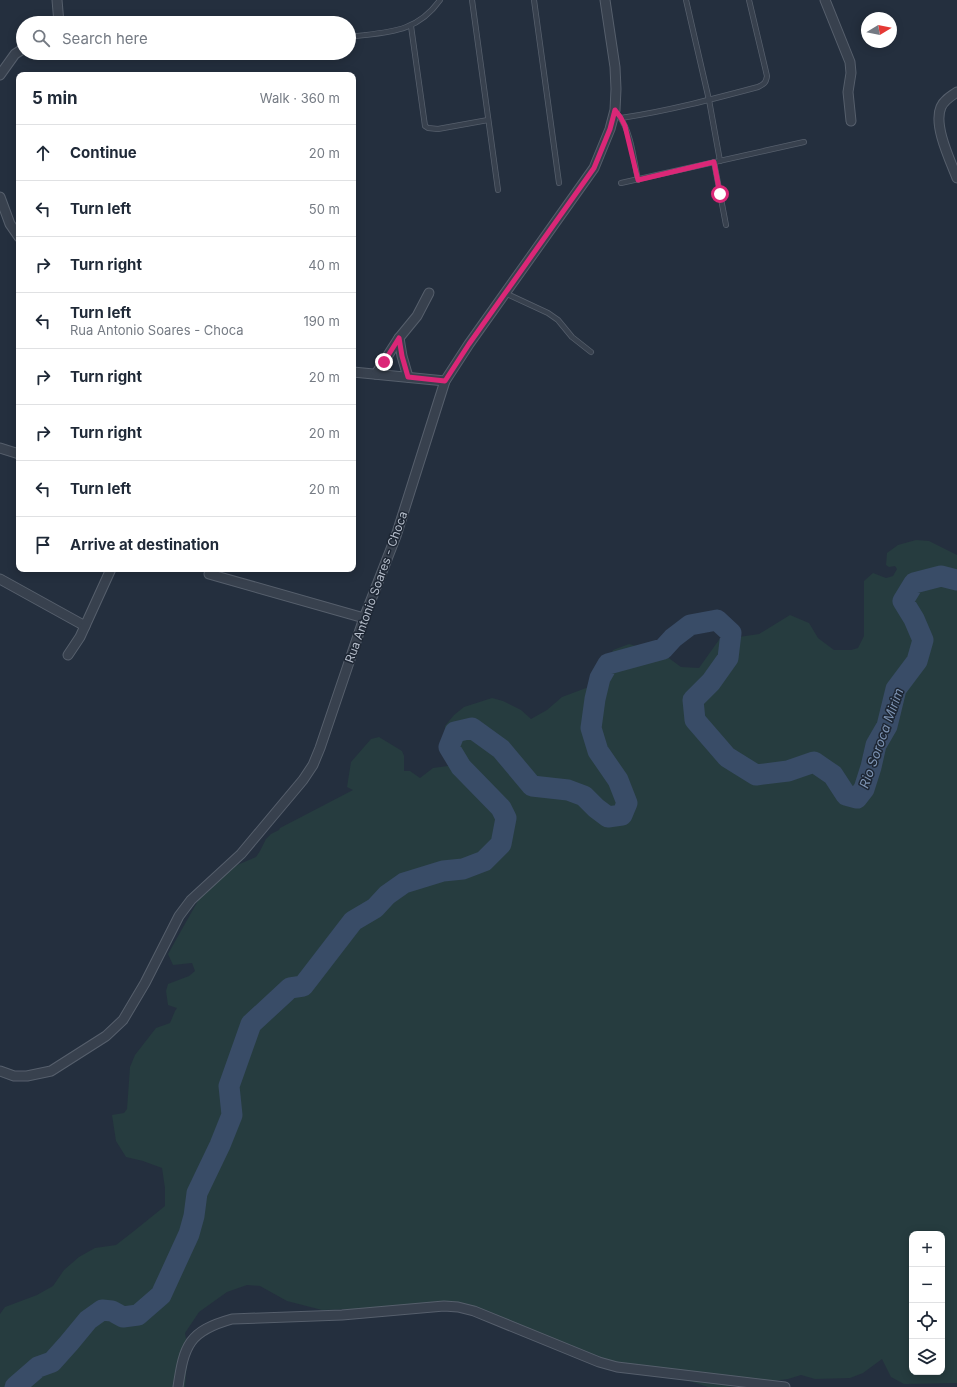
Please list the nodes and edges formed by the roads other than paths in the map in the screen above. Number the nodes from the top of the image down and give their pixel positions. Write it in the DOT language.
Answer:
graph roads {
  1 [pos="57,0"];
  2 [pos="440,0"];
  3 [pos="472,0"];
  4 [pos="534,0"];
  5 [pos="606,0"];
  6 [pos="686,0"];
  7 [pos="750,0"];
  8 [pos="825,0"];
  9 [pos="58,16"];
  10 [pos="411,26"];
  11 [pos="356,36"];
  12 [pos="16,53"];
  13 [pos="0,75"];
  14 [pos="957,92"];
  15 [pos="709,100"];
  16 [pos="615,110"];
  17 [pos="621,118"];
  18 [pos="488,120"];
  19 [pos="851,121"];
  20 [pos="804,142"];
  21 [pos="720,161"];
  22 [pos="714,162"];
  23 [pos="957,178"];
  24 [pos="638,180"];
  25 [pos="560,183"];
  26 [pos="621,183"];
  27 [pos="498,190"];
  28 [pos="0,198"];
  29 [pos="726,225"];
  30 [pos="16,233"];
  31 [pos="429,293"];
  32 [pos="505,293"];
  33 [pos="399,338"];
  34 [pos="591,352"];
  35 [pos="356,372"];
  36 [pos="376,374"];
  37 [pos="408,377"];
  38 [pos="445,381"];
  39 [pos="0,448"];
  40 [pos="16,453"];
  41 [pos="109,572"];
  42 [pos="209,574"];
  43 [pos="0,579"];
  44 [pos="364,618"];
  45 [pos="86,626"];
  46 [pos="68,655"];
  47 [pos="0,1071"];
  48 [pos="178,1387"];
  49 [pos="785,1387"];
  1 -- 9 [label="street"];
  2 -- 10 [label="lane"];
  3 -- 18 [label="lane"];
  4 -- 25 [label="lane"];
  5 -- 16 [label="street, Rua Antonio Soares - Choca"];
  6 -- 15 [label="lane"];
  7 -- 15 [label="lane"];
  8 -- 19 [label="street"];
  10 -- 11 [label="lane"];
  10 -- 18 [label="lane"];
  12 -- 13 [label="street"];
  14 -- 23 [label="street"];
  15 -- 17 [label="lane"];
  15 -- 21 [label="lane"];
  16 -- 17 [label="lane"];
  16 -- 32 [label="street, Rua Antonio Soares - Choca"];
  17 -- 24 [label="lane"];
  18 -- 27 [label="lane"];
  20 -- 21 [label="lane"];
  21 -- 22 [label="lane"];
  22 -- 24 [label="lane"];
  22 -- 29 [label="lane"];
  24 -- 26 [label="lane"];
  28 -- 30 [label="street"];
  31 -- 33 [label="street"];
  32 -- 34 [label="lane"];
  32 -- 38 [label="street, Rua Antonio Soares - Choca"];
  33 -- 36 [label="street"];
  33 -- 37 [label="street"];
  35 -- 36 [label="street"];
  36 -- 37 [label="street"];
  37 -- 38 [label="street"];
  38 -- 44 [label="street, Rua Antonio Soares - Choca"];
  39 -- 40 [label="street"];
  41 -- 45 [label="street"];
  42 -- 44 [label="street"];
  43 -- 45 [label="street"];
  44 -- 47 [label="street, Rua Antonio Soares - Choca"];
  45 -- 46 [label="street"];
  48 -- 49 [label="street"];
}
